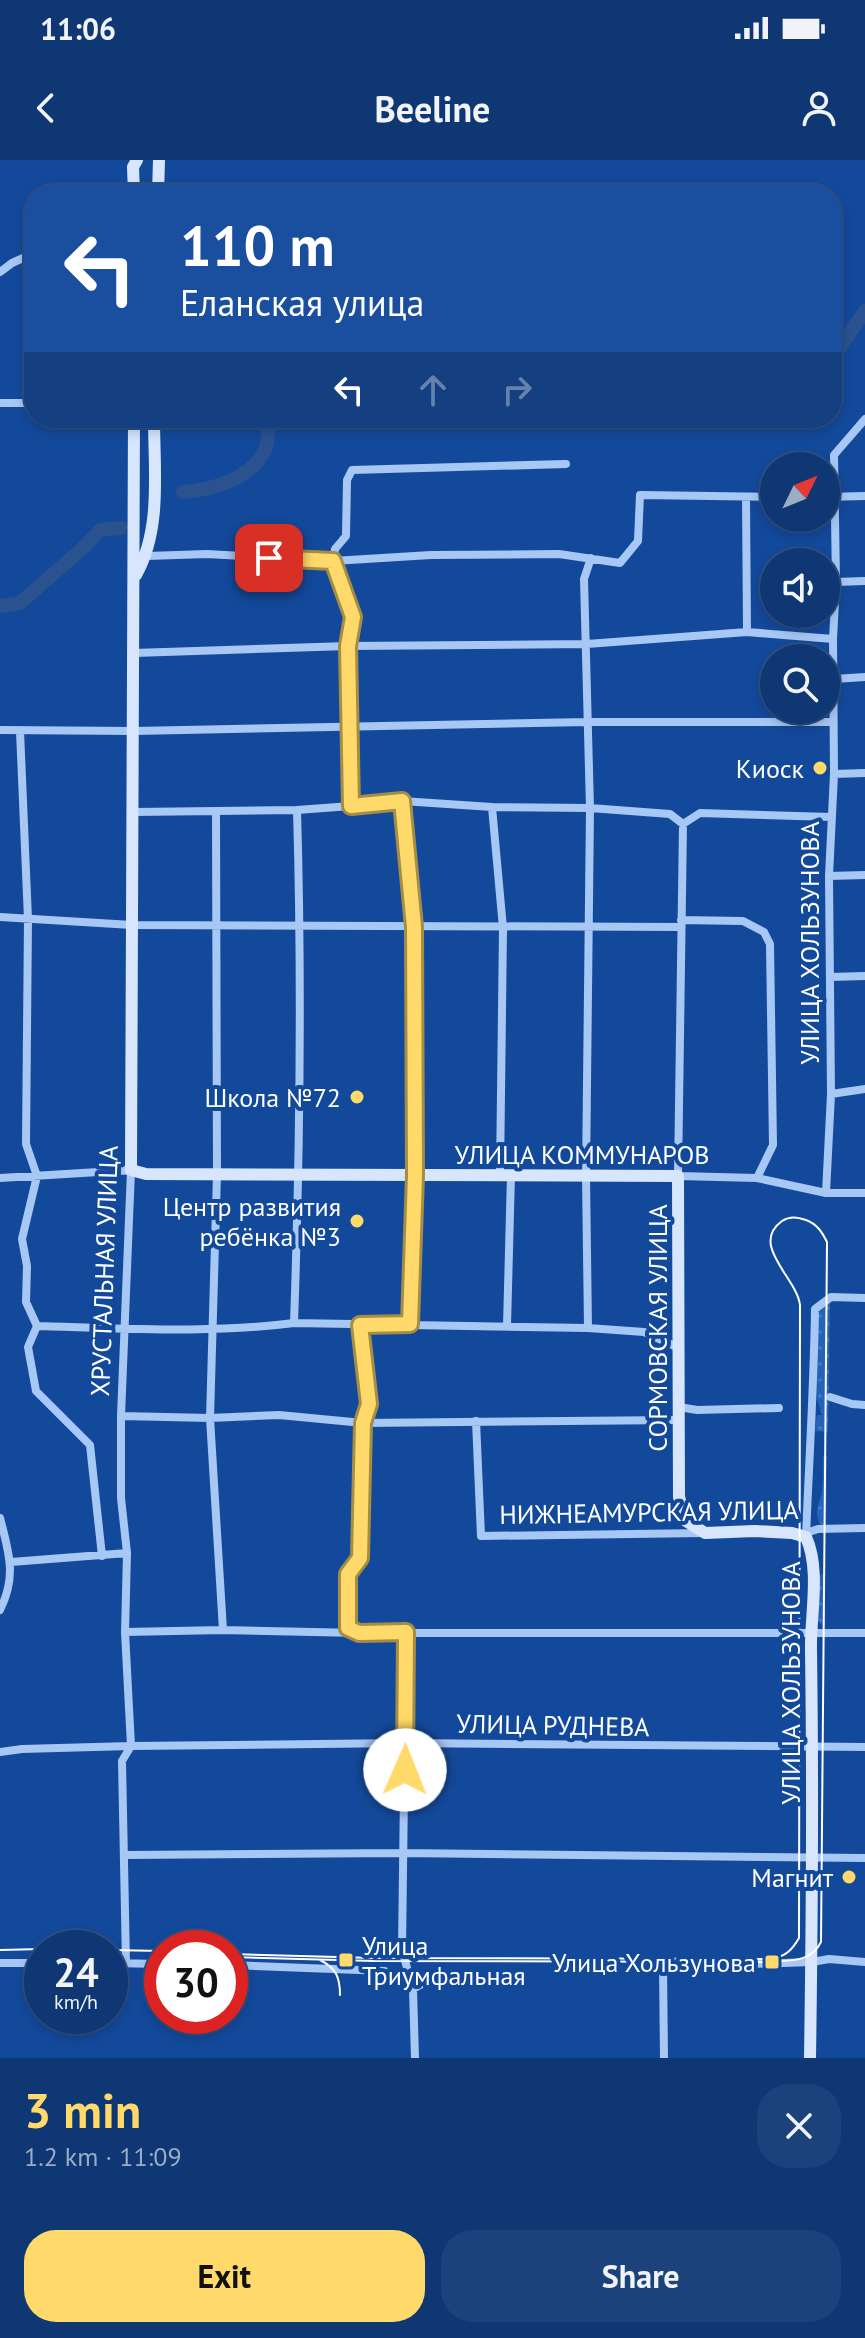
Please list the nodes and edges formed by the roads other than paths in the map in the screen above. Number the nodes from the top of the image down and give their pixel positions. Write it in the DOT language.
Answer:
graph roads {
  1 [pos="137,160"];
  2 [pos="159,160"];
  3 [pos="168,160"];
  4 [pos="134,184"];
  5 [pos="158,184"];
  6 [pos="24,258"];
  7 [pos="0,263"];
  8 [pos="12,263"];
  9 [pos="0,272"];
  10 [pos="0,403"];
  11 [pos="24,403"];
  12 [pos="865,419"];
  13 [pos="134,428"];
  14 [pos="154,428"];
  15 [pos="837,452"];
  16 [pos="566,464"];
  17 [pos="865,496"];
  18 [pos="746,497"];
  19 [pos="760,497"];
  20 [pos="840,497"];
  21 [pos="147,556"];
  22 [pos="591,558"];
  23 [pos="333,561"];
  24 [pos="134,578"];
  25 [pos="865,581"];
  26 [pos="840,582"];
  27 [pos="834,628"];
  28 [pos="747,632"];
  29 [pos="833,639"];
  30 [pos="587,644"];
  31 [pos="833,644"];
  32 [pos="348,646"];
  33 [pos="134,653"];
  34 [pos="865,677"];
  35 [pos="840,679"];
  36 [pos="588,722"];
  37 [pos="760,722"];
  38 [pos="832,724"];
  39 [pos="351,728"];
  40 [pos="0,730"];
  41 [pos="20,731"];
  42 [pos="134,731"];
  43 [pos="865,773"];
  44 [pos="834,774"];
  45 [pos="402,801"];
  46 [pos="351,806"];
  47 [pos="492,807"];
  48 [pos="590,808"];
  49 [pos="297,810"];
  50 [pos="134,812"];
  51 [pos="216,812"];
  52 [pos="832,817"];
  53 [pos="683,824"];
  54 [pos="865,875"];
  55 [pos="829,876"];
  56 [pos="0,917"];
  57 [pos="28,919"];
  58 [pos="300,924"];
  59 [pos="681,924"];
  60 [pos="132,925"];
  61 [pos="217,925"];
  62 [pos="414,927"];
  63 [pos="503,928"];
  64 [pos="587,928"];
  65 [pos="865,976"];
  66 [pos="830,977"];
  67 [pos="865,1089"];
  68 [pos="831,1094"];
  69 [pos="131,1170"];
  70 [pos="217,1174"];
  71 [pos="299,1174"];
  72 [pos="415,1175"];
  73 [pos="506,1175"];
  74 [pos="37,1176"];
  75 [pos="586,1176"];
  76 [pos="678,1176"];
  77 [pos="0,1178"];
  78 [pos="757,1178"];
  79 [pos="826,1193"];
  80 [pos="865,1193"];
  81 [pos="865,1298"];
  82 [pos="294,1323"];
  83 [pos="410,1324"];
  84 [pos="360,1325"];
  85 [pos="37,1326"];
  86 [pos="507,1326"];
  87 [pos="126,1328"];
  88 [pos="588,1328"];
  89 [pos="212,1329"];
  90 [pos="679,1348"];
  91 [pos="830,1397"];
  92 [pos="865,1405"];
  93 [pos="779,1408"];
  94 [pos="679,1413"];
  95 [pos="121,1416"];
  96 [pos="210,1418"];
  97 [pos="476,1421"];
  98 [pos="363,1423"];
  99 [pos="0,1518"];
  100 [pos="865,1528"];
  101 [pos="705,1533"];
  102 [pos="806,1537"];
  103 [pos="127,1553"];
  104 [pos="102,1556"];
  105 [pos="11,1562"];
  106 [pos="0,1610"];
  107 [pos="223,1630"];
  108 [pos="125,1632"];
  109 [pos="406,1632"];
  110 [pos="811,1632"];
  111 [pos="359,1633"];
  112 [pos="865,1633"];
  113 [pos="405,1743"];
  114 [pos="131,1746"];
  115 [pos="812,1746"];
  116 [pos="865,1747"];
  117 [pos="0,1752"];
  118 [pos="403,1853"];
  119 [pos="125,1855"];
  120 [pos="812,1858"];
  121 [pos="865,1858"];
  122 [pos="126,1930"];
  123 [pos="812,1962"];
  124 [pos="865,1962"];
  125 [pos="0,1963"];
  126 [pos="24,1963"];
  127 [pos="248,1966"];
  128 [pos="436,1976"];
  129 [pos="413,1989"];
  130 [pos="415,2058"];
  131 [pos="664,2058"];
  132 [pos="810,2058"];
  1 -- 4 [label="street"];
  2 -- 3 [label="street"];
  2 -- 5 [label="street"];
  6 -- 8 [label="street"];
  7 -- 8 [label="street"];
  8 -- 9 [label="street"];
  10 -- 11 [label="street"];
  12 -- 15 [label="street, УЛИЦА ХОЛЬЗУНОВА"];
  13 -- 24 [label="street, ХРУСТАЛЬНАЯ УЛИЦА"];
  14 -- 21 [label="street"];
  16 -- 23 [label="street"];
  17 -- 20 [label="street"];
  18 -- 19 [label="street"];
  18 -- 22 [label="street"];
  18 -- 28 [label="street"];
  21 -- 23 [label="street"];
  21 -- 24 [label="street"];
  22 -- 23 [label="street"];
  22 -- 30 [label="street"];
  23 -- 32 [label="street"];
  24 -- 33 [label="street, ХРУСТАЛЬНАЯ УЛИЦА"];
  25 -- 26 [label="street"];
  27 -- 29 [label="street, УЛИЦА ХОЛЬЗУНОВА"];
  28 -- 29 [label="street"];
  28 -- 30 [label="street"];
  29 -- 31 [label="street, УЛИЦА ХОЛЬЗУНОВА"];
  30 -- 32 [label="street"];
  30 -- 36 [label="street"];
  32 -- 33 [label="street"];
  32 -- 39 [label="street"];
  33 -- 42 [label="street, ХРУСТАЛЬНАЯ УЛИЦА"];
  34 -- 35 [label="street"];
  36 -- 37 [label="street"];
  36 -- 39 [label="street"];
  36 -- 48 [label="street"];
  38 -- 44 [label="street, УЛИЦА ХОЛЬЗУНОВА"];
  39 -- 42 [label="street"];
  39 -- 46 [label="street"];
  40 -- 41 [label="street"];
  41 -- 42 [label="street"];
  41 -- 57 [label="street"];
  42 -- 50 [label="street, ХРУСТАЛЬНАЯ УЛИЦА"];
  43 -- 44 [label="street"];
  44 -- 52 [label="street, УЛИЦА ХОЛЬЗУНОВА"];
  45 -- 46 [label="street"];
  45 -- 47 [label="street"];
  45 -- 62 [label="street"];
  46 -- 49 [label="street"];
  47 -- 48 [label="street"];
  47 -- 63 [label="street"];
  48 -- 53 [label="street"];
  48 -- 64 [label="street"];
  49 -- 51 [label="street"];
  49 -- 58 [label="street"];
  50 -- 51 [label="street"];
  50 -- 60 [label="street, ХРУСТАЛЬНАЯ УЛИЦА"];
  51 -- 61 [label="street"];
  52 -- 53 [label="street"];
  52 -- 55 [label="street, УЛИЦА ХОЛЬЗУНОВА"];
  53 -- 59 [label="street, СОРМОВСКАЯ УЛИЦА"];
  54 -- 55 [label="street"];
  55 -- 66 [label="street, УЛИЦА ХОЛЬЗУНОВА"];
  56 -- 57 [label="street"];
  57 -- 60 [label="street"];
  57 -- 74 [label="street"];
  58 -- 61 [label="street"];
  58 -- 62 [label="street"];
  58 -- 71 [label="street"];
  59 -- 64 [label="street"];
  59 -- 76 [label="street, СОРМОВСКАЯ УЛИЦА"];
  59 -- 78 [label="street"];
  60 -- 61 [label="street"];
  60 -- 69 [label="street, ХРУСТАЛЬНАЯ УЛИЦА"];
  61 -- 70 [label="street"];
  62 -- 63 [label="street"];
  62 -- 72 [label="street"];
  63 -- 64 [label="street"];
  63 -- 73 [label="street"];
  64 -- 75 [label="street"];
  65 -- 66 [label="street"];
  66 -- 68 [label="street, УЛИЦА ХОЛЬЗУНОВА"];
  67 -- 68 [label="street"];
  68 -- 79 [label="street, УЛИЦА ХОЛЬЗУНОВА"];
  69 -- 70 [label="street, УЛИЦА КОММУНАРОВ"];
  69 -- 74 [label="street, УЛИЦА КОММУНАРОВ"];
  69 -- 87 [label="street, ХРУСТАЛЬНАЯ УЛИЦА"];
  70 -- 71 [label="street, УЛИЦА КОММУНАРОВ"];
  70 -- 89 [label="street"];
  71 -- 72 [label="street, УЛИЦА КОММУНАРОВ"];
  71 -- 82 [label="street"];
  72 -- 73 [label="street, УЛИЦА КОММУНАРОВ"];
  72 -- 83 [label="street"];
  73 -- 75 [label="street, УЛИЦА КОММУНАРОВ"];
  73 -- 86 [label="street"];
  74 -- 77 [label="street, УЛИЦА КОММУНАРОВ"];
  74 -- 85 [label="street"];
  75 -- 76 [label="street, УЛИЦА КОММУНАРОВ"];
  75 -- 88 [label="street"];
  76 -- 78 [label="street, УЛИЦА КОММУНАРОВ"];
  76 -- 90 [label="street, СОРМОВСКАЯ УЛИЦА"];
  78 -- 79 [label="street, УЛИЦА КОММУНАРОВ"];
  79 -- 80 [label="street, УЛИЦА КОММУНАРОВ"];
  81 -- 102 [label="street, УЛИЦА ХОЛЬЗУНОВА"];
  82 -- 84 [label="street"];
  82 -- 89 [label="street"];
  83 -- 84 [label="street"];
  83 -- 86 [label="street"];
  84 -- 98 [label="street"];
  85 -- 87 [label="street"];
  85 -- 104 [label="street"];
  86 -- 88 [label="street"];
  87 -- 89 [label="street"];
  87 -- 95 [label="street, ХРУСТАЛЬНАЯ УЛИЦА"];
  88 -- 90 [label="street"];
  89 -- 96 [label="street"];
  90 -- 94 [label="street, СОРМОВСКАЯ УЛИЦА"];
  91 -- 92 [label="street"];
  93 -- 94 [label="street"];
  94 -- 97 [label="street"];
  94 -- 101 [label="street, СОРМОВСКАЯ УЛИЦА"];
  95 -- 96 [label="street"];
  95 -- 103 [label="street, ХРУСТАЛЬНАЯ УЛИЦА"];
  96 -- 98 [label="street"];
  96 -- 107 [label="street"];
  97 -- 98 [label="street"];
  97 -- 101 [label="street, НИЖНЕАМУРСКАЯ УЛИЦА"];
  98 -- 111 [label="street"];
  99 -- 105 [label="street"];
  100 -- 102 [label="street, НИЖНЕАМУРСКАЯ УЛИЦА"];
  101 -- 102 [label="street, НИЖНЕАМУРСКАЯ УЛИЦА"];
  102 -- 110 [label="street, УЛИЦА ХОЛЬЗУНОВА"];
  103 -- 104 [label="street"];
  103 -- 108 [label="street, ХРУСТАЛЬНАЯ УЛИЦА"];
  104 -- 105 [label="street"];
  105 -- 106 [label="street"];
  107 -- 108 [label="street"];
  107 -- 111 [label="street"];
  108 -- 114 [label="street, ХРУСТАЛЬНАЯ УЛИЦА"];
  109 -- 110 [label="street"];
  109 -- 111 [label="street"];
  109 -- 113 [label="street"];
  110 -- 112 [label="street"];
  110 -- 115 [label="street, УЛИЦА ХОЛЬЗУНОВА"];
  113 -- 114 [label="street, УЛИЦА РУДНЕВА"];
  113 -- 115 [label="street, УЛИЦА РУДНЕВА"];
  113 -- 118 [label="street"];
  114 -- 117 [label="street, УЛИЦА РУДНЕВА"];
  114 -- 119 [label="street, ХРУСТАЛЬНАЯ УЛИЦА"];
  115 -- 116 [label="street, УЛИЦА РУДНЕВА"];
  115 -- 120 [label="street, УЛИЦА ХОЛЬЗУНОВА"];
  118 -- 119 [label="street"];
  118 -- 120 [label="street"];
  118 -- 129 [label="street"];
  119 -- 122 [label="street, ХРУСТАЛЬНАЯ УЛИЦА"];
  120 -- 121 [label="street"];
  120 -- 123 [label="street, УЛИЦА ХОЛЬЗУНОВА"];
  123 -- 124 [label="street"];
  123 -- 131 [label="street"];
  123 -- 132 [label="street, УЛИЦА ХОЛЬЗУНОВА"];
  125 -- 126 [label="street"];
  127 -- 129 [label="street"];
  128 -- 129 [label="street"];
  129 -- 130 [label="street"];
}
